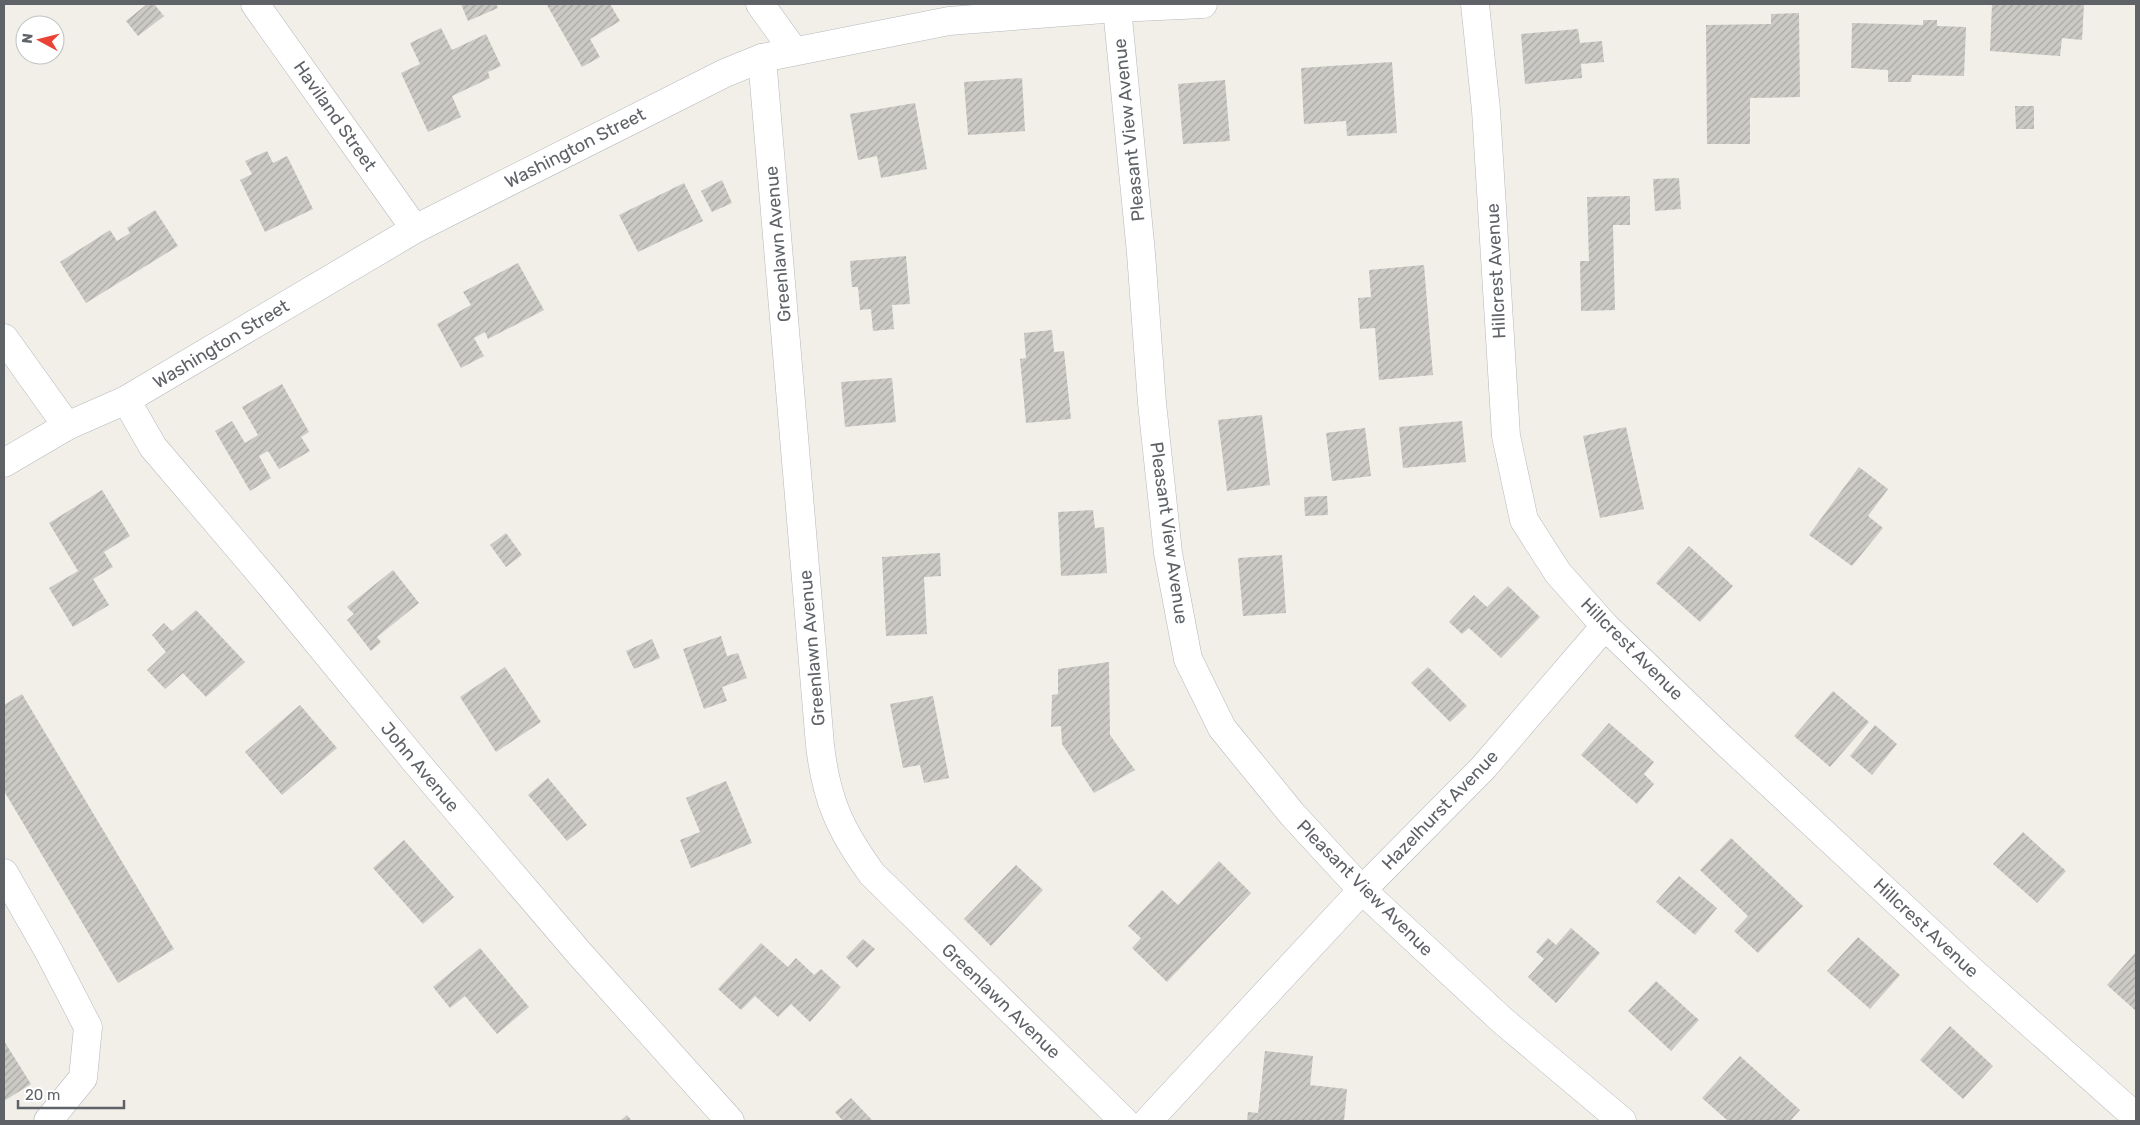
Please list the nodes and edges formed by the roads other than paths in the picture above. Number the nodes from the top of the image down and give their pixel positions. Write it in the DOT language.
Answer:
graph roads {
  1 [pos="255,4"];
  2 [pos="760,4"];
  3 [pos="1204,4"];
  4 [pos="1475,4"];
  5 [pos="1117,8"];
  6 [pos="794,51"];
  7 [pos="762,58"];
  8 [pos="415,229"];
  9 [pos="4,338"];
  10 [pos="126,400"];
  11 [pos="67,426"];
  12 [pos="4,463"];
  13 [pos="1605,626"];
  14 [pos="4,873"];
  15 [pos="1362,890"];
  16 [pos="2136,1117"];
  17 [pos="48,1121"];
  18 [pos="730,1121"];
  19 [pos="1124,1121"];
  20 [pos="1148,1121"];
  21 [pos="1622,1121"];
  1 -- 8 [label="street, Haviland Street"];
  2 -- 6 [label="street"];
  3 -- 5 [label="street, Washington Street"];
  4 -- 13 [label="street, Hillcrest Avenue"];
  5 -- 6 [label="street, Washington Street"];
  5 -- 15 [label="street, Pleasant View Avenue"];
  6 -- 7 [label="street, Washington Street"];
  7 -- 8 [label="street, Washington Street"];
  7 -- 19 [label="street, Greenlawn Avenue"];
  8 -- 10 [label="street, Washington Street"];
  9 -- 11 [label="street"];
  10 -- 11 [label="street, Washington Street"];
  10 -- 18 [label="street, John Avenue"];
  11 -- 12 [label="street, Washington Street"];
  13 -- 15 [label="street, Hazelhurst Avenue"];
  13 -- 16 [label="street, Hillcrest Avenue"];
  14 -- 17 [label="street"];
  15 -- 20 [label="street, Hazelhurst Avenue"];
  15 -- 21 [label="street, Pleasant View Avenue"];
}
